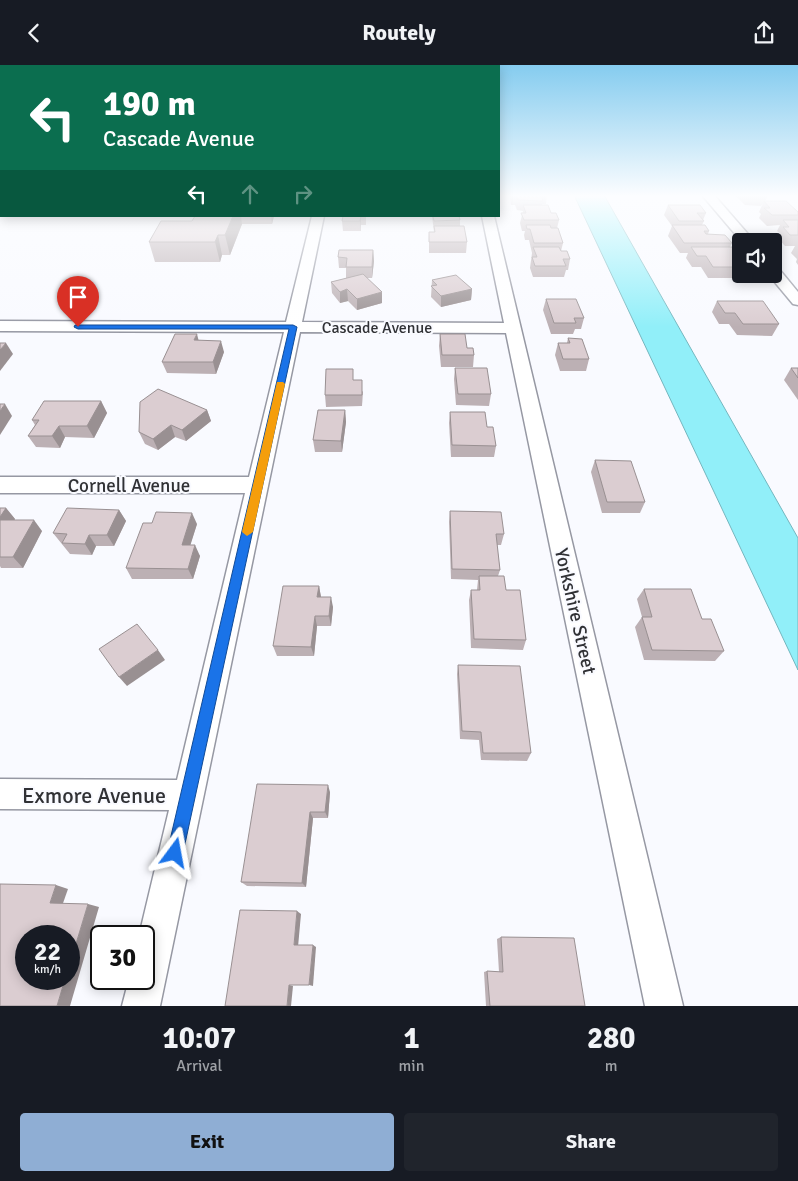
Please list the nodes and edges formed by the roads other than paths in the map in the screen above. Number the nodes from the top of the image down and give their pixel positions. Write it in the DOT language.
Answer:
graph roads {
  1 [pos="313,239"];
  2 [pos="493,239"];
  3 [pos="782,282"];
  4 [pos="798,301"];
  5 [pos="0,326"];
  6 [pos="293,327"];
  7 [pos="513,327"];
  8 [pos="0,485"];
  9 [pos="258,485"];
  10 [pos="0,794"];
  11 [pos="188,795"];
  12 [pos="141,1006"];
  13 [pos="664,1006"];
  1 -- 6 [label="street"];
  2 -- 7 [label="street, Yorkshire Street"];
  3 -- 4 [label="street"];
  5 -- 6 [label="street, Cascade Avenue"];
  6 -- 7 [label="street, Cascade Avenue"];
  6 -- 9 [label="street"];
  7 -- 13 [label="street, Yorkshire Street"];
  8 -- 9 [label="street, Cornell Avenue"];
  9 -- 11 [label="street"];
  10 -- 11 [label="street, Exmore Avenue"];
  11 -- 12 [label="street"];
}
